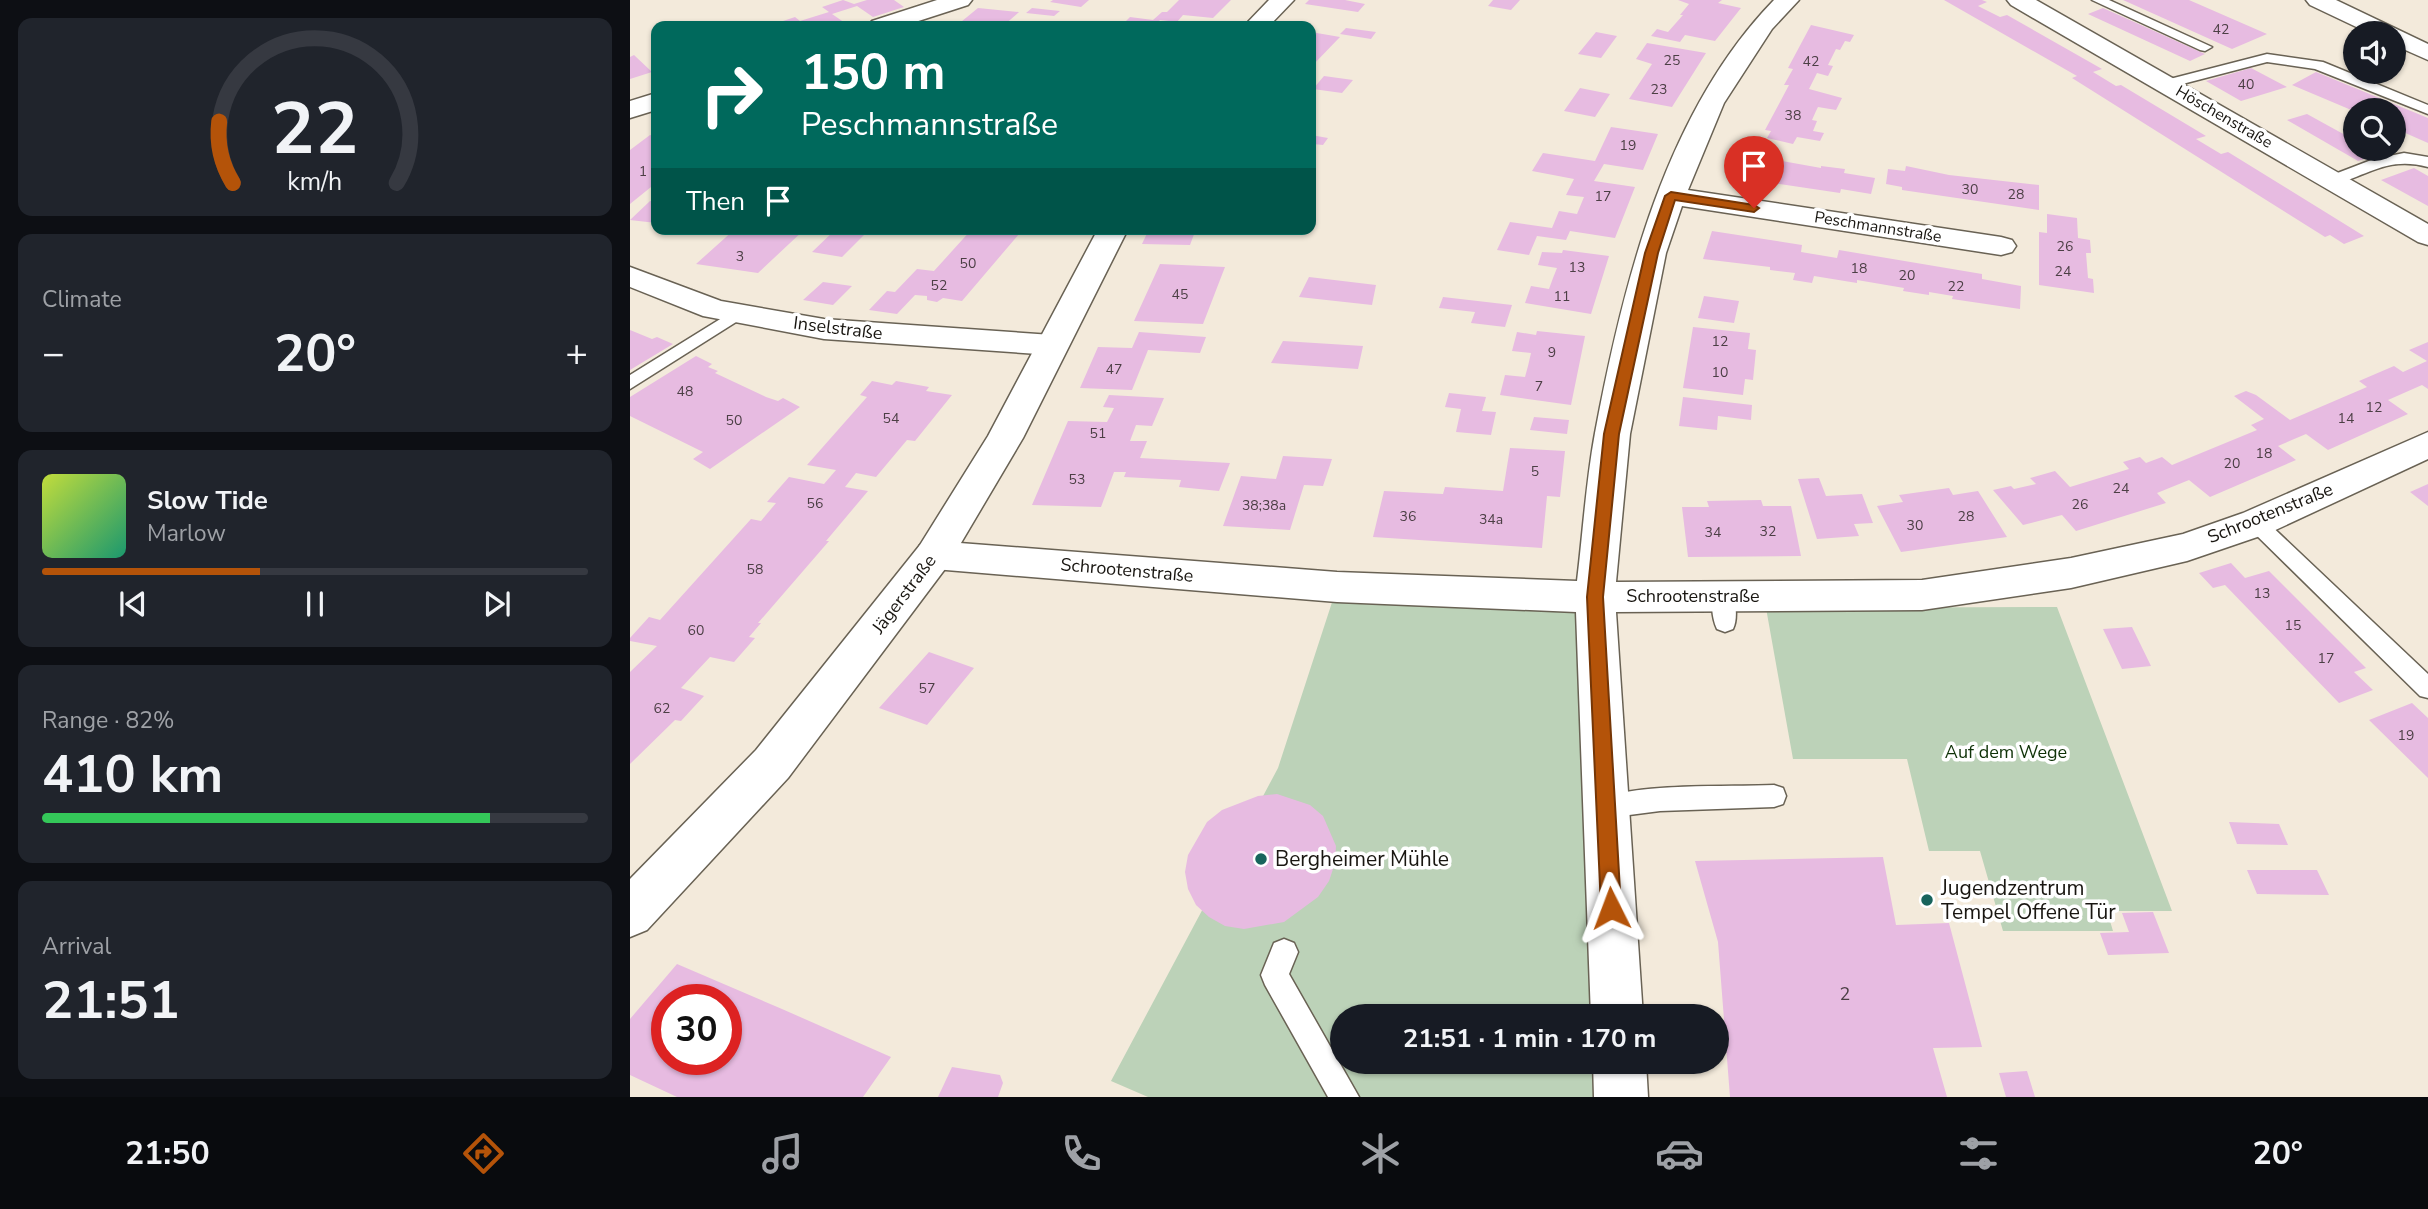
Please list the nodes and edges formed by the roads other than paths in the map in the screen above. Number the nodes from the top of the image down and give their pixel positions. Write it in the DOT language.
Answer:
graph roads {
  1 [pos="960,0"];
  2 [pos="1282,0"];
  3 [pos="1787,0"];
  4 [pos="2019,0"];
  5 [pos="2098,0"];
  6 [pos="2318,0"];
  7 [pos="895,21"];
  8 [pos="1260,21"];
  9 [pos="2362,21"];
  10 [pos="2406,42"];
  11 [pos="2205,47"];
  12 [pos="2428,53"];
  13 [pos="2167,84"];
  14 [pos="651,103"];
  15 [pos="630,110"];
  16 [pos="2428,110"];
  17 [pos="2428,162"];
  18 [pos="2332,180"];
  19 [pos="1671,196"];
  20 [pos="1110,235"];
  21 [pos="2428,236"];
  22 [pos="2001,246"];
  23 [pos="630,276"];
  24 [pos="738,313"];
  25 [pos="1052,345"];
  26 [pos="630,383"];
  27 [pos="2428,443"];
  28 [pos="2256,523"];
  29 [pos="934,555"];
  30 [pos="1595,597"];
  31 [pos="2428,689"];
  32 [pos="1774,796"];
  33 [pos="1606,807"];
  34 [pos="630,914"];
  35 [pos="1284,952"];
  36 [pos="1616,1004"];
  37 [pos="1620,1074"];
  38 [pos="1344,1097"];
  39 [pos="1621,1097"];
  1 -- 7 [label="street"];
  2 -- 8 [label="street"];
  3 -- 19 [label="street"];
  4 -- 13 [label="street, Höschenstraße"];
  5 -- 11 [label="lane"];
  6 -- 9 [label="street"];
  10 -- 12 [label="street"];
  13 -- 16 [label="lane"];
  13 -- 18 [label="street, Höschenstraße"];
  14 -- 15 [label="street"];
  17 -- 18 [label="lane"];
  18 -- 21 [label="street, Höschenstraße"];
  19 -- 22 [label="street, Peschmannstraße"];
  19 -- 30 [label="street"];
  20 -- 25 [label="street, Jägerstraße"];
  23 -- 24 [label="street, Inselstraße"];
  24 -- 25 [label="street, Inselstraße"];
  24 -- 26 [label="lane"];
  25 -- 29 [label="street, Jägerstraße"];
  27 -- 28 [label="street, Schrootenstraße"];
  28 -- 30 [label="street, Schrootenstraße"];
  28 -- 31 [label="lane"];
  29 -- 30 [label="street, Schrootenstraße"];
  29 -- 34 [label="street, Jägerstraße"];
  30 -- 33 [label="street"];
  32 -- 33 [label="lane"];
  33 -- 36 [label="street"];
  35 -- 38 [label="lane"];
  37 -- 39 [label="street"];
}
